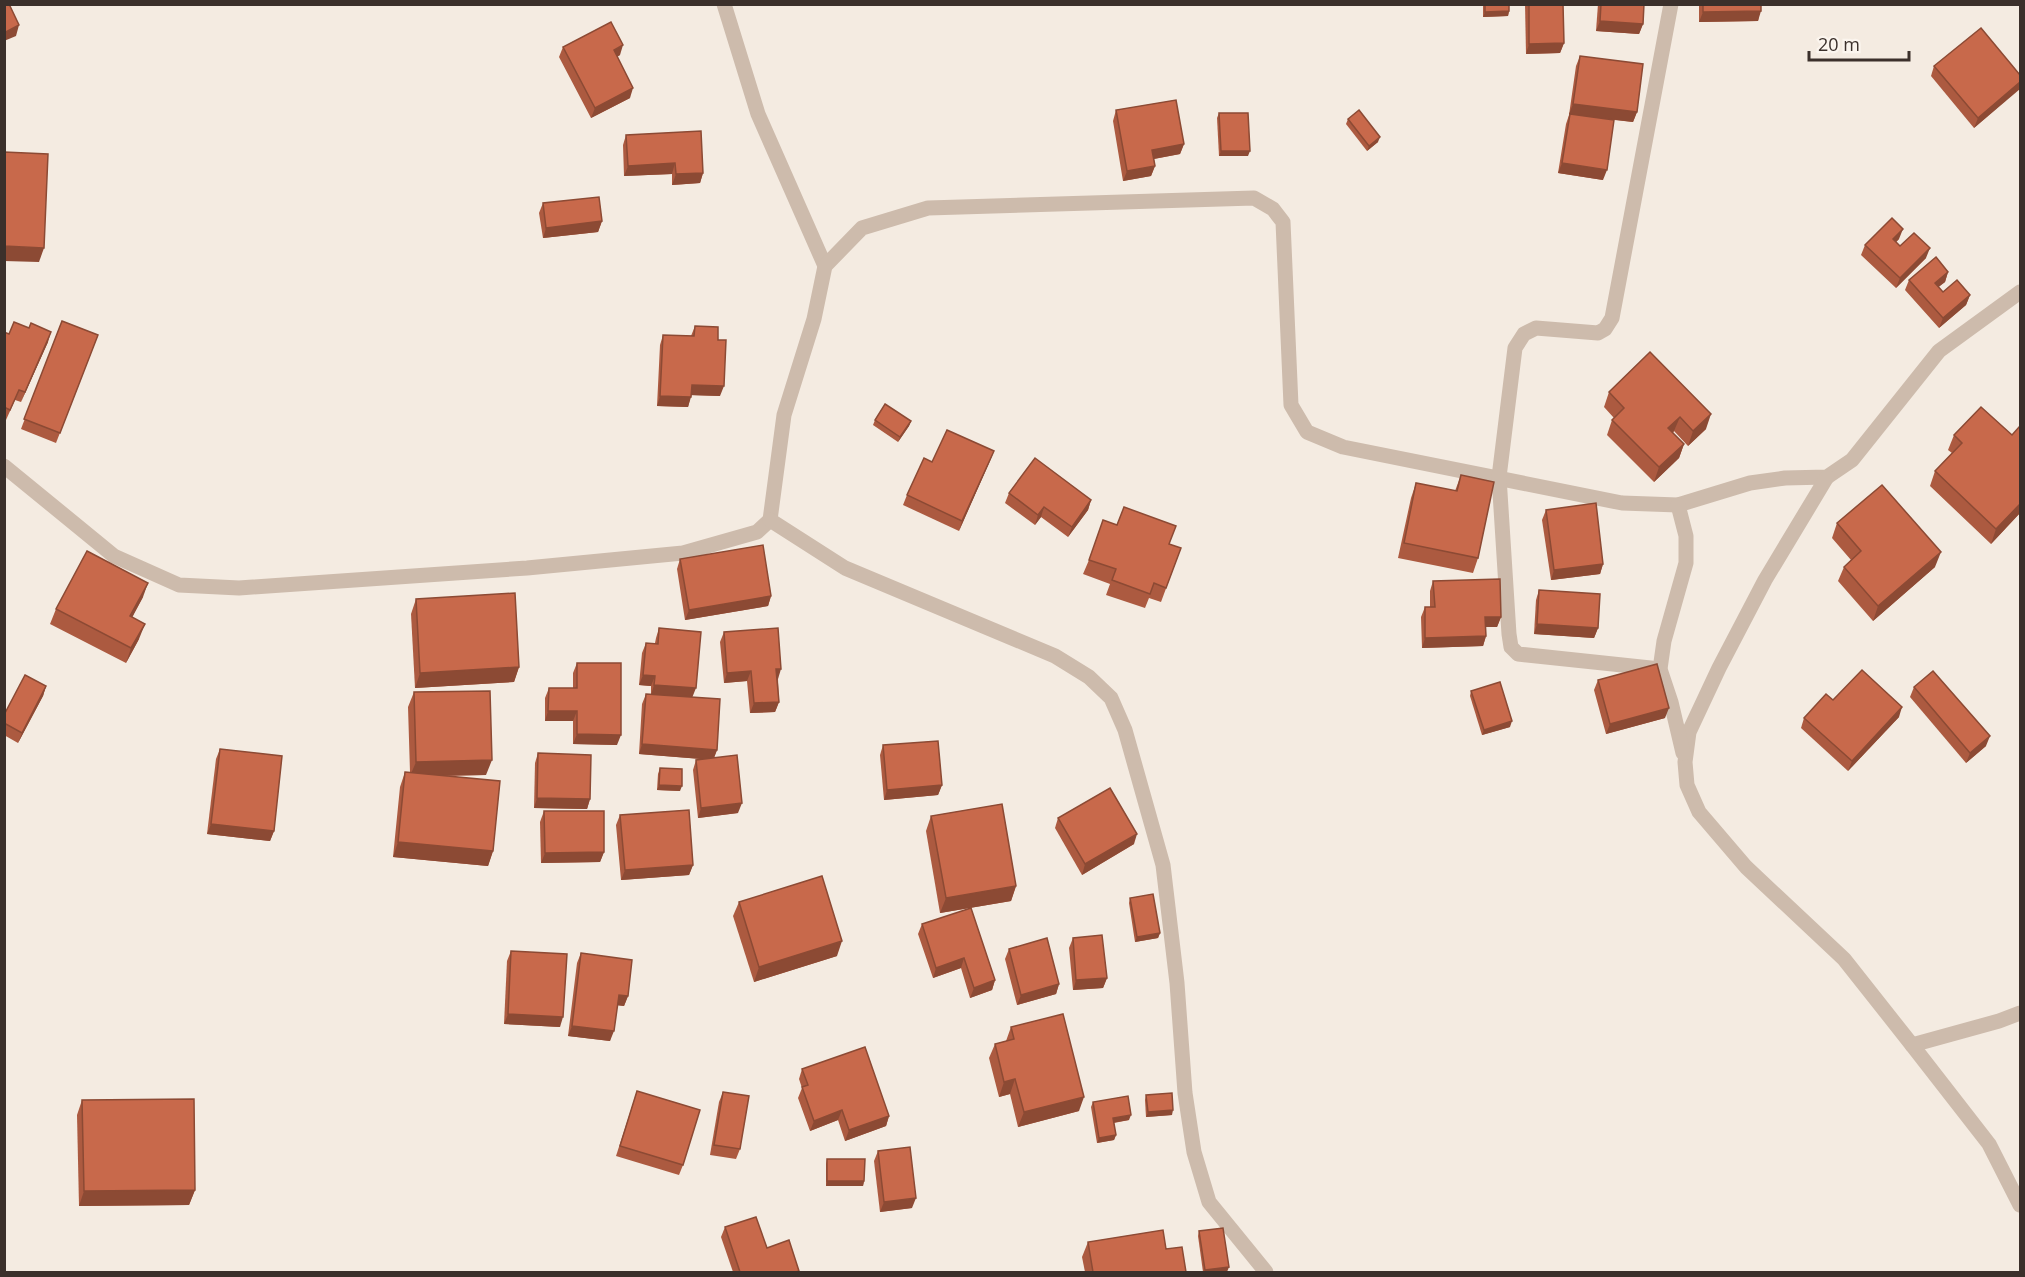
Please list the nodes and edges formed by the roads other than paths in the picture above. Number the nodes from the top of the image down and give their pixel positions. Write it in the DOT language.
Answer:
graph roads {
  1 [pos="724,4"];
  2 [pos="1671,4"];
  3 [pos="825,266"];
  4 [pos="2020,292"];
  5 [pos="4,466"];
  6 [pos="1499,477"];
  7 [pos="1827,477"];
  8 [pos="1678,505"];
  9 [pos="770,520"];
  10 [pos="1660,669"];
  11 [pos="1685,762"];
  12 [pos="2020,1013"];
  13 [pos="1912,1045"];
  14 [pos="2020,1204"];
  15 [pos="1266,1272"];
  1 -- 3 [label="street"];
  2 -- 6 [label="street"];
  3 -- 6 [label="street"];
  3 -- 9 [label="street"];
  4 -- 7 [label="street"];
  5 -- 9 [label="street"];
  6 -- 8 [label="street"];
  6 -- 10 [label="street"];
  7 -- 8 [label="street"];
  7 -- 11 [label="street"];
  8 -- 10 [label="street"];
  9 -- 15 [label="street"];
  10 -- 11 [label="street"];
  11 -- 13 [label="street"];
  12 -- 13 [label="street"];
  13 -- 14 [label="street"];
}
